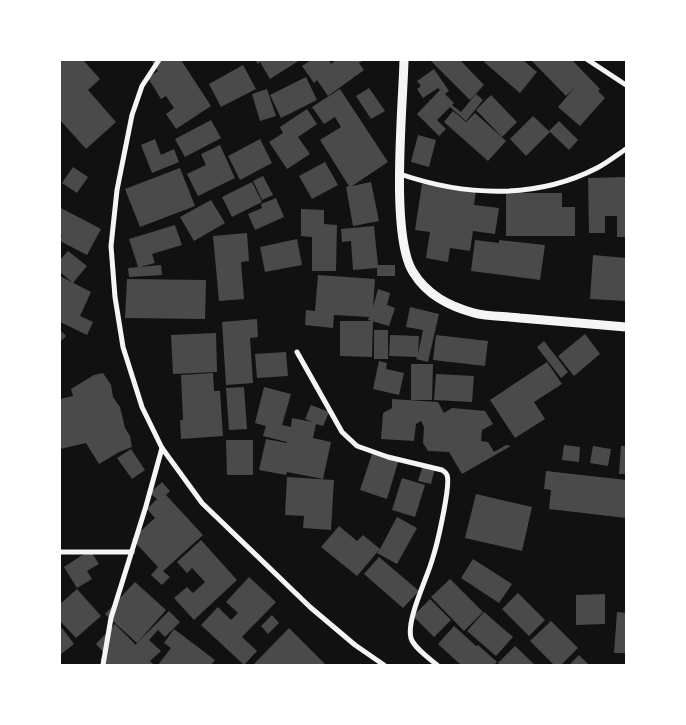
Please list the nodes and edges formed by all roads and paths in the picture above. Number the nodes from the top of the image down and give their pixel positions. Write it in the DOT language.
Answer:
graph roads {
  1 [pos="159,60"];
  2 [pos="404,60"];
  3 [pos="588,60"];
  4 [pos="626,85"];
  5 [pos="626,149"];
  6 [pos="400,174"];
  7 [pos="626,327"];
  8 [pos="298,352"];
  9 [pos="162,448"];
  10 [pos="60,552"];
  11 [pos="132,552"];
  12 [pos="103,665"];
  13 [pos="384,665"];
  14 [pos="437,665"];
  1 -- 9 [label="street"];
  2 -- 6 [label="street"];
  3 -- 4 [label="street"];
  5 -- 6 [label="street"];
  6 -- 7 [label="street"];
  8 -- 14 [label="street"];
  9 -- 11 [label="street"];
  9 -- 13 [label="street"];
  10 -- 11 [label="street"];
  11 -- 12 [label="street"];
}
